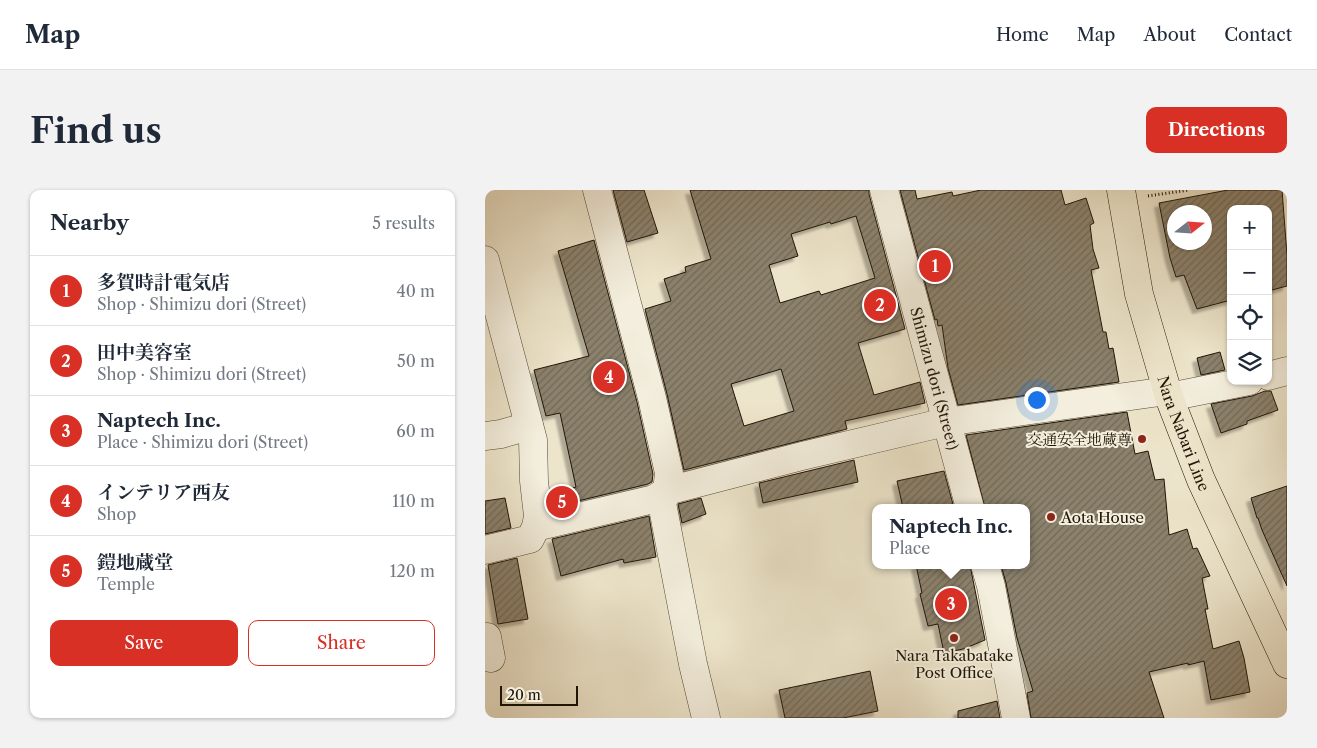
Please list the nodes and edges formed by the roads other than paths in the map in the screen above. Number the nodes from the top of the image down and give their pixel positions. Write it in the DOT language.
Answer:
graph roads {
  1 [pos="597,190"];
  2 [pos="884,190"];
  3 [pos="1121,195"];
  4 [pos="485,260"];
  5 [pos="1287,371"];
  6 [pos="1272,375"];
  7 [pos="1227,385"];
  8 [pos="1168,394"];
  9 [pos="946,422"];
  10 [pos="529,426"];
  11 [pos="485,436"];
  12 [pos="667,491"];
  13 [pos="968,504"];
  14 [pos="536,527"];
  15 [pos="485,550"];
  16 [pos="986,569"];
  17 [pos="1287,664"];
  18 [pos="706,718"];
  19 [pos="1016,718"];
  1 -- 12 [label="street"];
  2 -- 9 [label="street, Shimizu dori (Street)"];
  3 -- 8 [label="main road, Nara Nabari Line"];
  4 -- 10 [label="street"];
  5 -- 6 [label="street"];
  7 -- 8 [label="street"];
  8 -- 9 [label="street"];
  8 -- 17 [label="main road, Nara Nabari Line"];
  9 -- 12 [label="street"];
  9 -- 13 [label="street, Shimizu dori (Street)"];
  10 -- 11 [label="street"];
  10 -- 14 [label="street"];
  12 -- 14 [label="street"];
  12 -- 18 [label="street"];
  14 -- 15 [label="street"];
  16 -- 19 [label="street"];
}
